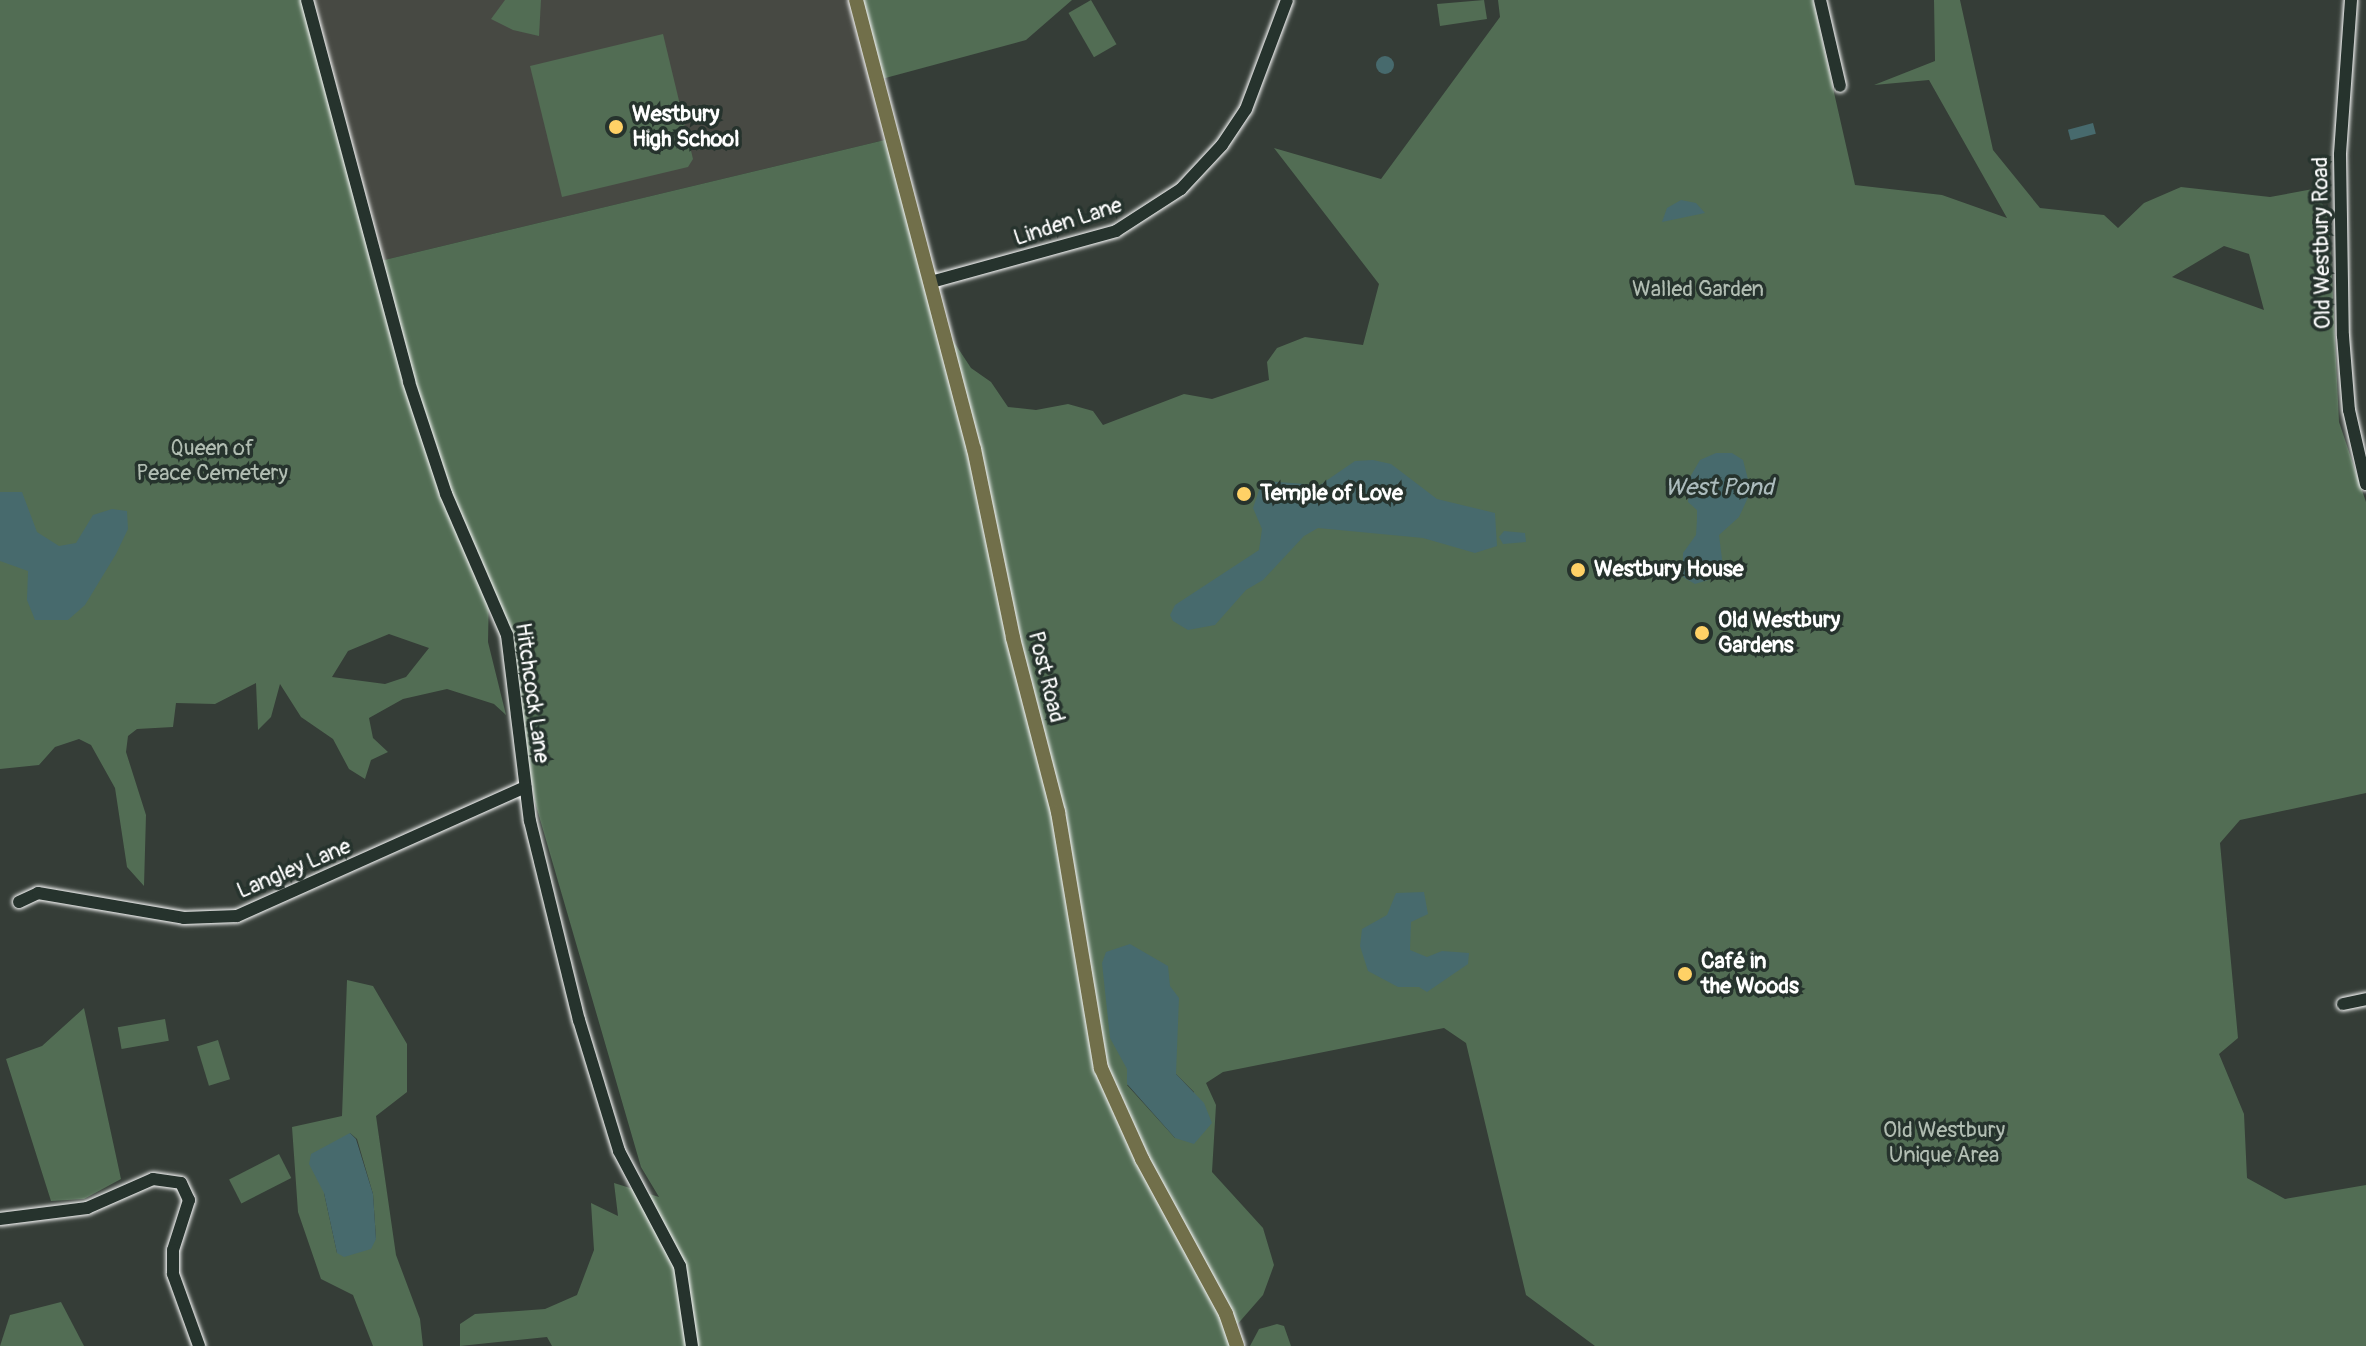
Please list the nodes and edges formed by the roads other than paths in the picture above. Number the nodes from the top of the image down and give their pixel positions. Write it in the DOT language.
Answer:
graph roads {
  1 [pos="307,0"];
  2 [pos="856,0"];
  3 [pos="1287,0"];
  4 [pos="1820,0"];
  5 [pos="2351,1"];
  6 [pos="2366,4"];
  7 [pos="1840,86"];
  8 [pos="931,282"];
  9 [pos="2366,484"];
  10 [pos="525,787"];
  11 [pos="19,902"];
  12 [pos="2366,999"];
  13 [pos="2343,1004"];
  14 [pos="0,1219"];
  15 [pos="199,1346"];
  16 [pos="692,1346"];
  17 [pos="1237,1346"];
  1 -- 10 [label="street, Hitchcock Lane"];
  2 -- 8 [label="main road, Post Road"];
  3 -- 8 [label="street, Linden Lane"];
  4 -- 7 [label="street"];
  5 -- 6 [label="street"];
  5 -- 9 [label="street, Old Westbury Road"];
  8 -- 17 [label="main road, Post Road"];
  10 -- 11 [label="street, Langley Lane"];
  10 -- 16 [label="street, Hitchcock Lane"];
  12 -- 13 [label="street"];
  14 -- 15 [label="street"];
}
